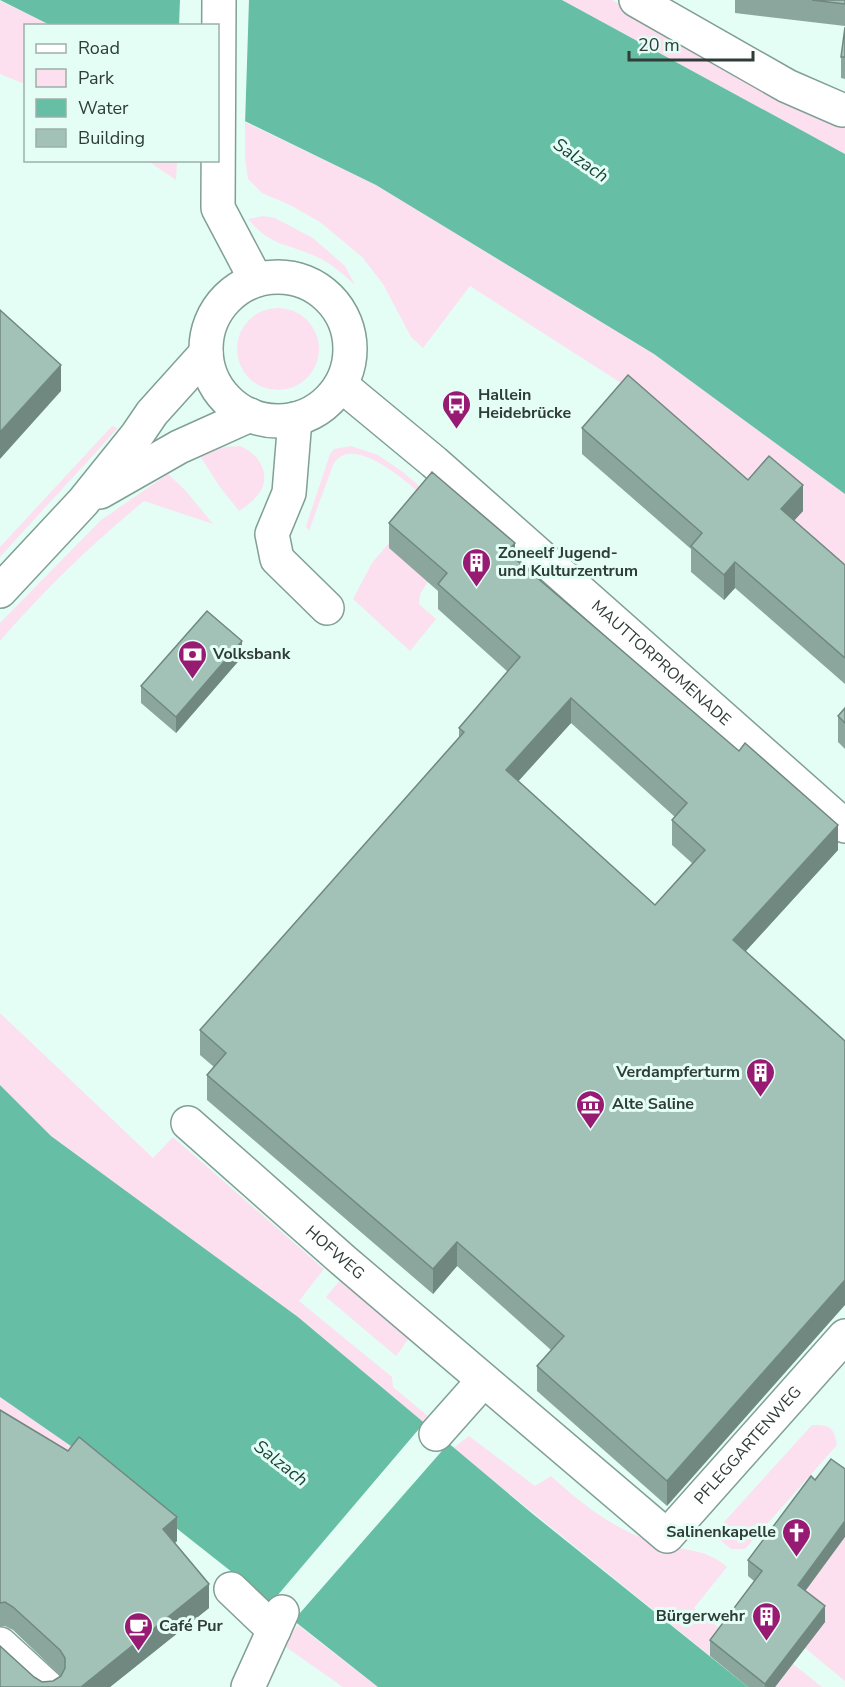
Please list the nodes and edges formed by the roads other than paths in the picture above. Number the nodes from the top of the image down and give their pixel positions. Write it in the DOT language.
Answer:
graph roads {
  1 [pos="219,0"];
  2 [pos="636,0"];
  3 [pos="219,24"];
  4 [pos="842,110"];
  5 [pos="218,162"];
  6 [pos="256,280"];
  7 [pos="206,353"];
  8 [pos="341,385"];
  9 [pos="250,415"];
  10 [pos="295,419"];
  11 [pos="83,502"];
  12 [pos="0,591"];
  13 [pos="327,608"];
  14 [pos="845,826"];
  15 [pos="188,1122"];
  16 [pos="836,1347"];
  17 [pos="483,1381"];
  18 [pos="436,1434"];
  19 [pos="231,1588"];
  20 [pos="10,1654"];
  21 [pos="47,1687"];
  22 [pos="248,1687"];
  1 -- 3 [label="main road"];
  2 -- 4 [label="main road"];
  5 -- 6 [label="main road"];
  6 -- 7 [label="main road"];
  6 -- 8 [label="main road"];
  7 -- 9 [label="main road"];
  7 -- 11 [label="main road"];
  8 -- 10 [label="main road"];
  8 -- 14 [label="main road, MAUTTORPROMENADE"];
  9 -- 10 [label="main road"];
  9 -- 11 [label="main road"];
  10 -- 13 [label="main road"];
  11 -- 12 [label="main road"];
  15 -- 17 [label="main road, HOFWEG"];
  16 -- 17 [label="main road, PFLEGGARTENWEG"];
  17 -- 18 [label="main road"];
  19 -- 22 [label="main road"];
  20 -- 21 [label="main road"];
}
